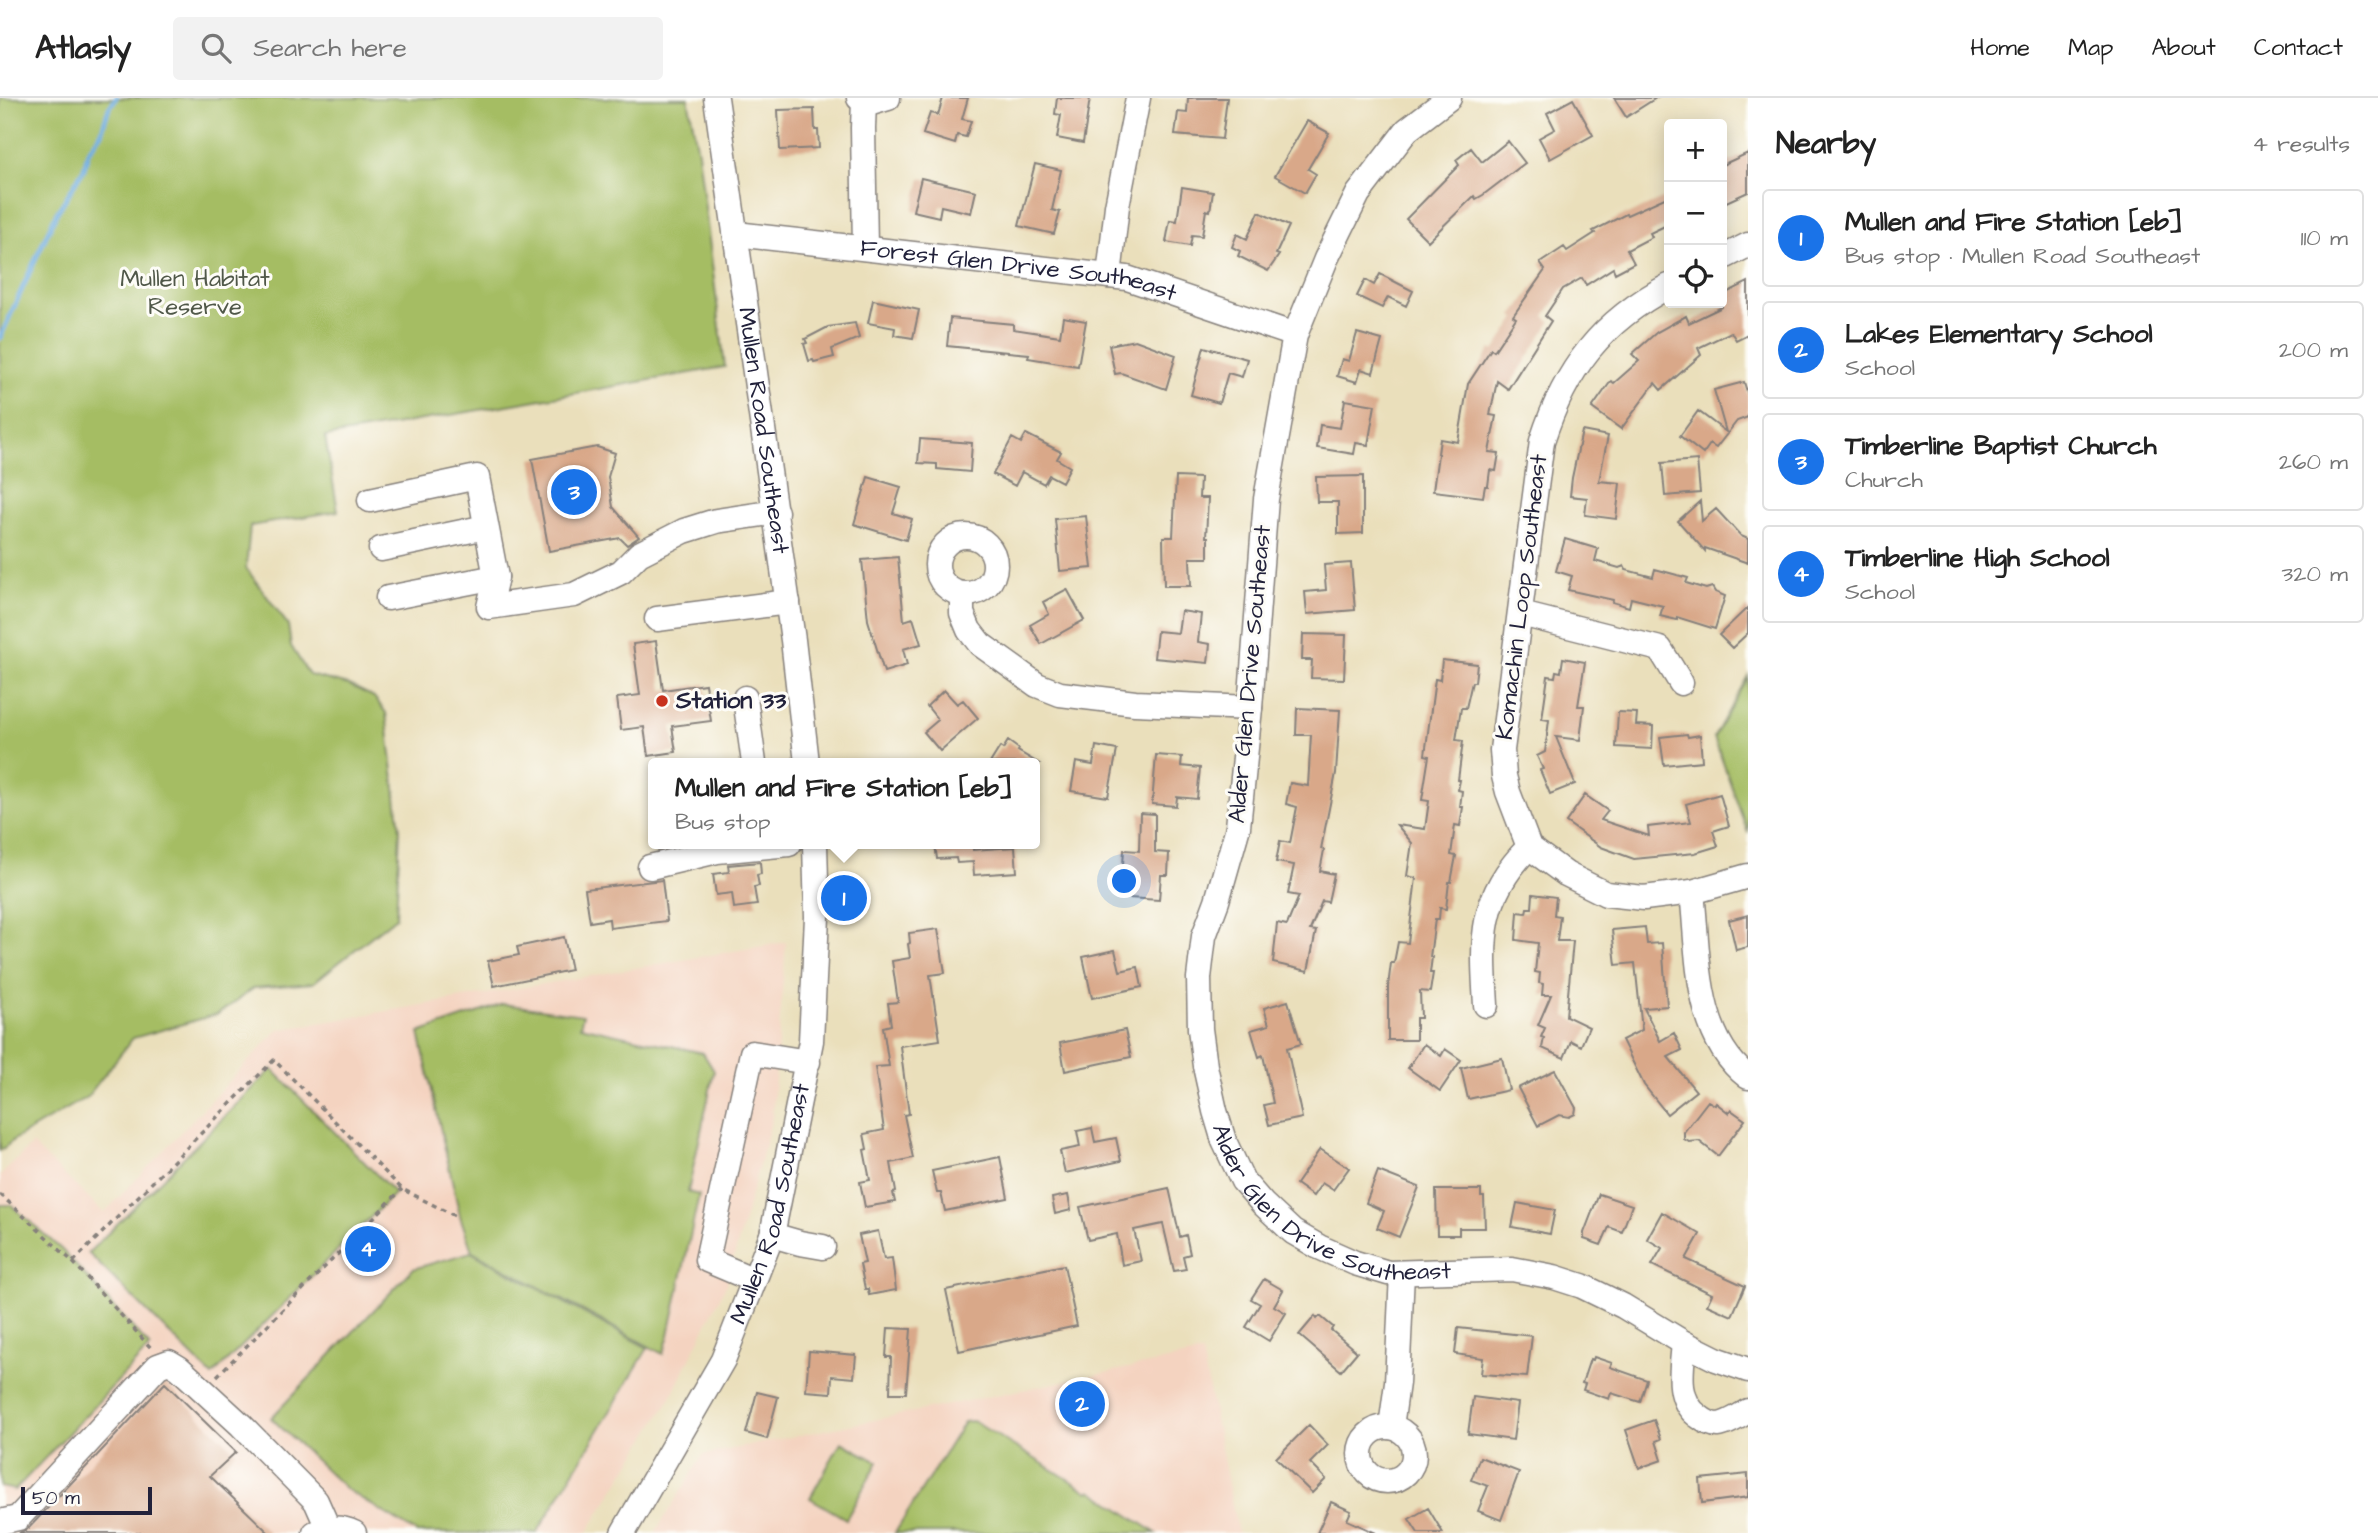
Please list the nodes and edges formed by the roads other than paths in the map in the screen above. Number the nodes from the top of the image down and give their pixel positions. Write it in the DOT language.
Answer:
graph roads {
  1 [pos="716,98"];
  2 [pos="1138,98"];
  3 [pos="1449,98"];
  4 [pos="871,99"];
  5 [pos="736,234"];
  6 [pos="1748,245"];
  7 [pos="865,248"];
  8 [pos="1727,256"];
  9 [pos="1109,276"];
  10 [pos="1664,288"];
  11 [pos="1296,335"];
  12 [pos="370,500"];
  13 [pos="776,512"];
  14 [pos="486,527"];
  15 [pos="380,550"];
  16 [pos="496,577"];
  17 [pos="962,594"];
  18 [pos="388,598"];
  19 [pos="788,602"];
  20 [pos="1521,614"];
  21 [pos="657,619"];
  22 [pos="1681,683"];
  23 [pos="745,698"];
  24 [pos="1250,708"];
  25 [pos="753,758"];
  26 [pos="806,758"];
  27 [pos="1529,847"];
  28 [pos="738,849"];
  29 [pos="815,849"];
  30 [pos="650,867"];
  31 [pos="1748,876"];
  32 [pos="1692,892"];
  33 [pos="1486,1005"];
  34 [pos="808,1062"];
  35 [pos="1748,1077"];
  36 [pos="772,1235"];
  37 [pos="823,1247"];
  38 [pos="1402,1273"];
  39 [pos="754,1280"];
  40 [pos="1684,1343"];
  41 [pos="1748,1370"];
  42 [pos="1748,1411"];
  43 [pos="1391,1427"];
  44 [pos="0,1522"];
  45 [pos="321,1531"];
  46 [pos="354,1533"];
  47 [pos="623,1533"];
  1 -- 5 [label="street, Mullen Road Southeast"];
  2 -- 9 [label="street"];
  3 -- 11 [label="street, Alder Glen Drive Southeast"];
  4 -- 7 [label="street"];
  5 -- 7 [label="street, Forest Glen Drive Southeast"];
  5 -- 13 [label="street, Mullen Road Southeast"];
  6 -- 8 [label="street"];
  7 -- 9 [label="street, Forest Glen Drive Southeast"];
  9 -- 11 [label="street, Forest Glen Drive Southeast"];
  10 -- 20 [label="street, Komachin Loop Southeast"];
  11 -- 24 [label="street, Alder Glen Drive Southeast"];
  12 -- 14 [label="street"];
  13 -- 16 [label="street"];
  13 -- 19 [label="street, Mullen Road Southeast"];
  14 -- 15 [label="street"];
  14 -- 16 [label="street"];
  16 -- 18 [label="street"];
  17 -- 24 [label="street"];
  19 -- 21 [label="street"];
  19 -- 26 [label="street, Mullen Road Southeast"];
  20 -- 22 [label="street"];
  20 -- 27 [label="street, Komachin Loop Southeast"];
  23 -- 25 [label="street"];
  24 -- 38 [label="street, Alder Glen Drive Southeast"];
  27 -- 32 [label="street"];
  27 -- 33 [label="street"];
  28 -- 30 [label="street"];
  29 -- 34 [label="street, Mullen Road Southeast"];
  31 -- 32 [label="street"];
  32 -- 35 [label="street"];
  34 -- 36 [label="street, Mullen Road Southeast"];
  34 -- 39 [label="street"];
  36 -- 37 [label="street"];
  36 -- 39 [label="street, Mullen Road Southeast"];
  38 -- 40 [label="street, Alder Glen Drive Southeast"];
  38 -- 43 [label="street"];
  39 -- 47 [label="street, Mullen Road Southeast"];
  40 -- 41 [label="street, Alder Glen Drive Southeast"];
  40 -- 42 [label="street"];
  44 -- 45 [label="street"];
  45 -- 46 [label="street"];
}
